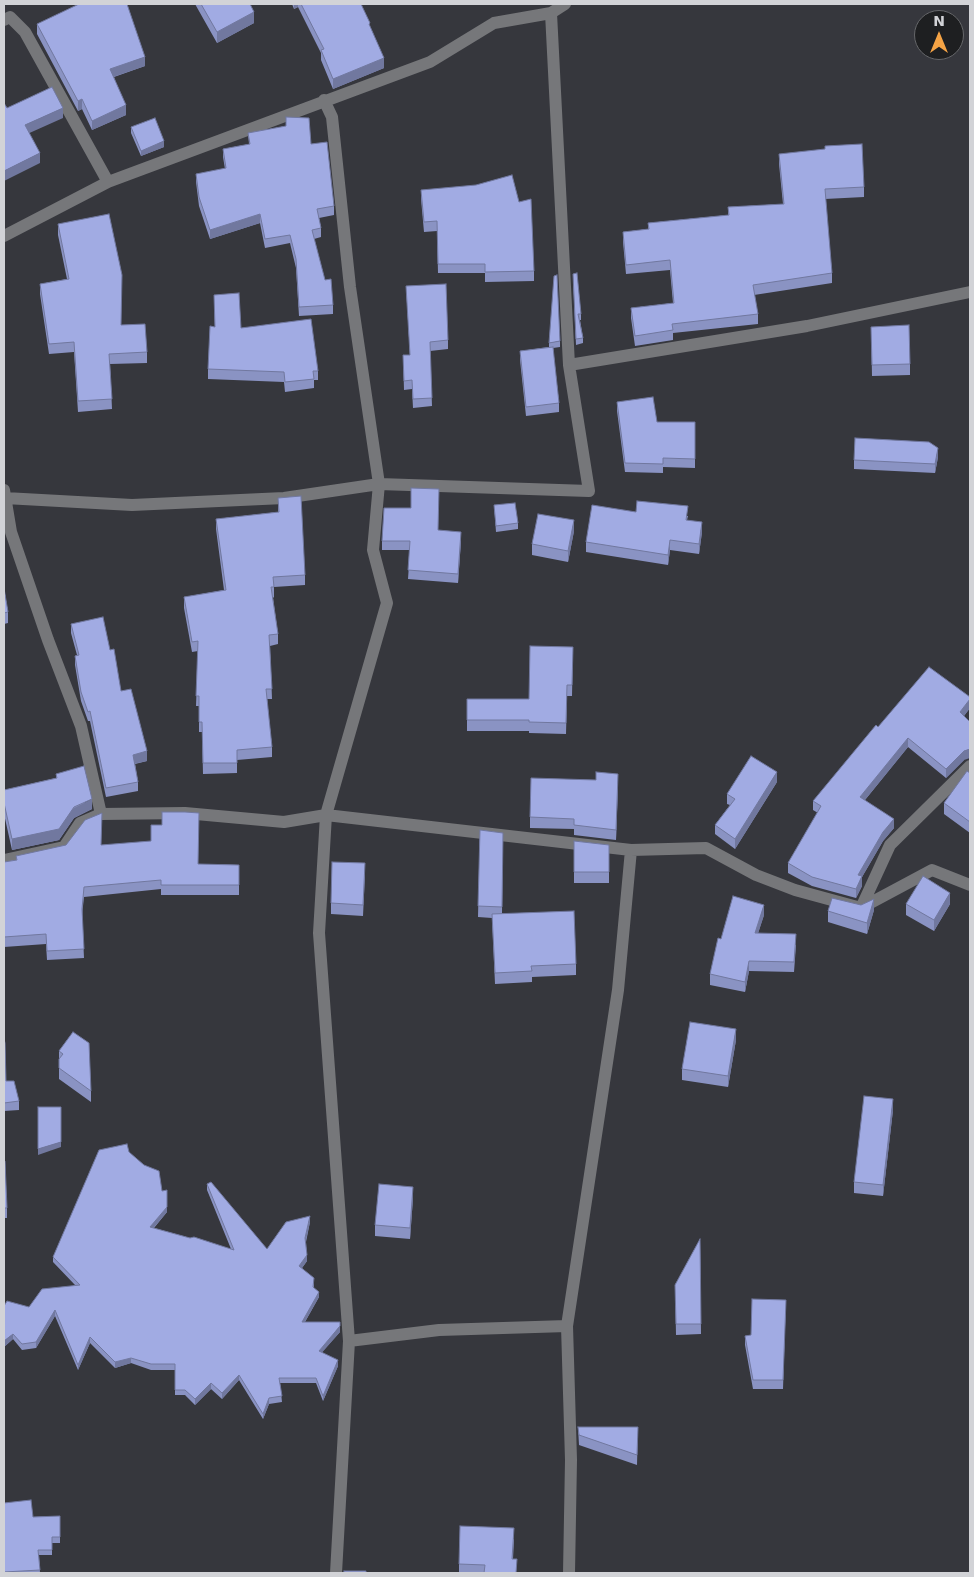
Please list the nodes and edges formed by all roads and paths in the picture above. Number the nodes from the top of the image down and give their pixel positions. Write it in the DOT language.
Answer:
graph roads {
  1 [pos="565,4"];
  2 [pos="551,14"];
  3 [pos="4,20"];
  4 [pos="324,100"];
  5 [pos="108,182"];
  6 [pos="4,236"];
  7 [pos="970,292"];
  8 [pos="569,366"];
  9 [pos="379,484"];
  10 [pos="4,494"];
  11 [pos="970,766"];
  12 [pos="101,814"];
  13 [pos="326,814"];
  14 [pos="631,850"];
  15 [pos="4,860"];
  16 [pos="970,885"];
  17 [pos="861,908"];
  18 [pos="567,1326"];
  19 [pos="349,1341"];
  20 [pos="336,1573"];
  21 [pos="568,1573"];
  1 -- 2 [label="street"];
  2 -- 4 [label="street"];
  2 -- 8 [label="street"];
  3 -- 5 [label="street"];
  4 -- 5 [label="street"];
  4 -- 9 [label="street"];
  5 -- 6 [label="street"];
  7 -- 8 [label="street"];
  8 -- 9 [label="street"];
  9 -- 10 [label="street"];
  9 -- 13 [label="street"];
  10 -- 12 [label="street"];
  11 -- 17 [label="street"];
  12 -- 13 [label="street"];
  12 -- 15 [label="street"];
  13 -- 14 [label="street"];
  13 -- 19 [label="street"];
  14 -- 17 [label="street"];
  14 -- 18 [label="street"];
  16 -- 17 [label="street"];
  18 -- 19 [label="street"];
  18 -- 21 [label="street"];
  19 -- 20 [label="street"];
}
